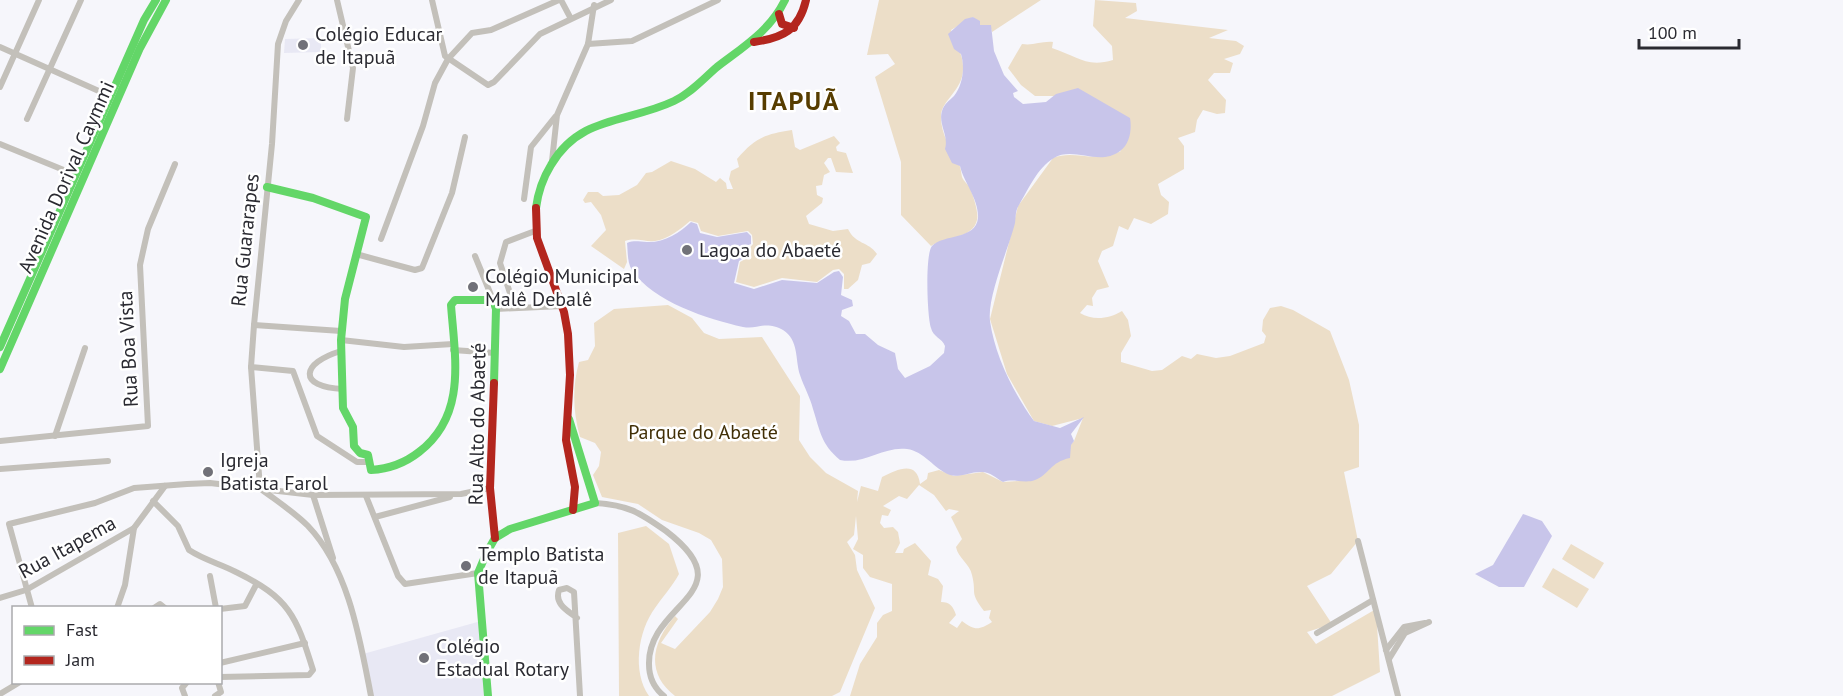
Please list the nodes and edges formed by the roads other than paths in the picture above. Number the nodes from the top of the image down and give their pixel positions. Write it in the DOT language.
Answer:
graph roads {
  1 [pos="39,0"];
  2 [pos="81,0"];
  3 [pos="156,0"];
  4 [pos="166,0"];
  5 [pos="299,0"];
  6 [pos="337,0"];
  7 [pos="432,0"];
  8 [pos="560,0"];
  9 [pos="610,0"];
  10 [pos="718,0"];
  11 [pos="784,0"];
  12 [pos="806,0"];
  13 [pos="594,5"];
  14 [pos="779,14"];
  15 [pos="570,17"];
  16 [pos="794,28"];
  17 [pos="753,42"];
  18 [pos="588,44"];
  19 [pos="0,47"];
  20 [pos="15,54"];
  21 [pos="448,59"];
  22 [pos="50,69"];
  23 [pos="0,87"];
  24 [pos="110,96"];
  25 [pos="557,115"];
  26 [pos="27,119"];
  27 [pos="347,119"];
  28 [pos="465,136"];
  29 [pos="1,145"];
  30 [pos="552,162"];
  31 [pos="175,164"];
  32 [pos="76,175"];
  33 [pos="267,187"];
  34 [pos="524,199"];
  35 [pos="535,231"];
  36 [pos="381,239"];
  37 [pos="356,254"];
  38 [pos="475,256"];
  39 [pos="495,304"];
  40 [pos="562,306"];
  41 [pos="515,308"];
  42 [pos="254,325"];
  43 [pos="341,336"];
  44 [pos="0,347"];
  45 [pos="453,347"];
  46 [pos="85,348"];
  47 [pos="341,351"];
  48 [pos="495,353"];
  49 [pos="251,367"];
  50 [pos="0,369"];
  51 [pos="343,389"];
  52 [pos="568,416"];
  53 [pos="55,436"];
  54 [pos="0,441"];
  55 [pos="578,444"];
  56 [pos="566,448"];
  57 [pos="108,461"];
  58 [pos="369,466"];
  59 [pos="0,469"];
  60 [pos="165,486"];
  61 [pos="261,488"];
  62 [pos="490,488"];
  63 [pos="461,494"];
  64 [pos="313,495"];
  65 [pos="366,496"];
  66 [pos="153,501"];
  67 [pos="595,503"];
  68 [pos="575,506"];
  69 [pos="375,517"];
  70 [pos="134,528"];
  71 [pos="495,538"];
  72 [pos="1358,541"];
  73 [pos="336,568"];
  74 [pos="478,573"];
  75 [pos="210,576"];
  76 [pos="256,585"];
  77 [pos="26,590"];
  78 [pos="0,598"];
  79 [pos="1373,600"];
  80 [pos="31,606"];
  81 [pos="118,606"];
  82 [pos="216,606"];
  83 [pos="222,609"];
  84 [pos="577,618"];
  85 [pos="1317,633"];
  86 [pos="305,643"];
  87 [pos="1386,651"];
  88 [pos="1389,659"];
  89 [pos="222,663"];
  90 [pos="222,677"];
  91 [pos="17,684"];
  92 [pos="219,684"];
  93 [pos="0,694"];
  94 [pos="215,696"];
  95 [pos="372,696"];
  96 [pos="488,696"];
  97 [pos="580,696"];
  98 [pos="664,696"];
  99 [pos="1398,696"];
  1 -- 20 [label="street"];
  2 -- 22 [label="street"];
  3 -- 24 [label="street, Avenida Dorival Caymmi"];
  4 -- 50 [label="street, Avenida Dorival Caymmi"];
  5 -- 33 [label="street, Rua Guararapes"];
  6 -- 27 [label="street"];
  7 -- 21 [label="street"];
  8 -- 15 [label="street"];
  8 -- 21 [label="street"];
  9 -- 13 [label="street"];
  10 -- 18 [label="street"];
  11 -- 14 [label="street"];
  12 -- 16 [label="street"];
  13 -- 15 [label="street"];
  13 -- 18 [label="street"];
  14 -- 16 [label="street"];
  14 -- 17 [label="street"];
  15 -- 21 [label="street"];
  16 -- 17 [label="street"];
  17 -- 30 [label="street"];
  18 -- 25 [label="street"];
  19 -- 20 [label="street"];
  20 -- 22 [label="street"];
  20 -- 23 [label="street"];
  21 -- 36 [label="street"];
  22 -- 24 [label="street"];
  22 -- 26 [label="street"];
  24 -- 32 [label="street, Avenida Dorival Caymmi"];
  25 -- 30 [label="street"];
  25 -- 34 [label="street"];
  28 -- 37 [label="street"];
  29 -- 32 [label="street"];
  30 -- 35 [label="street"];
  31 -- 53 [label="street, Rua Boa Vista"];
  32 -- 44 [label="street, Avenida Dorival Caymmi"];
  33 -- 37 [label="street"];
  33 -- 42 [label="street, Rua Guararapes"];
  35 -- 40 [label="street"];
  35 -- 41 [label="street"];
  37 -- 43 [label="street"];
  38 -- 39 [label="street"];
  39 -- 41 [label="street"];
  39 -- 45 [label="street"];
  39 -- 48 [label="street, Rua Alto do Abaeté"];
  40 -- 41 [label="street"];
  40 -- 52 [label="street"];
  42 -- 43 [label="street"];
  42 -- 49 [label="street, Rua Guararapes"];
  43 -- 45 [label="street"];
  43 -- 47 [label="street"];
  45 -- 48 [label="street"];
  45 -- 58 [label="street"];
  46 -- 53 [label="street"];
  47 -- 51 [label="street"];
  47 -- 51 [label="street"];
  48 -- 62 [label="street, Rua Alto do Abaeté"];
  49 -- 58 [label="street"];
  49 -- 61 [label="street, Rua Guararapes"];
  51 -- 58 [label="street"];
  52 -- 55 [label="street"];
  52 -- 56 [label="street"];
  53 -- 54 [label="street, Rua Boa Vista"];
  55 -- 56 [label="street"];
  55 -- 67 [label="street"];
  56 -- 68 [label="street"];
  57 -- 59 [label="street"];
  60 -- 61 [label="street"];
  60 -- 66 [label="street, Rua Itapema"];
  60 -- 77 [label="street"];
  61 -- 64 [label="street"];
  61 -- 73 [label="street"];
  62 -- 63 [label="street"];
  62 -- 71 [label="street, Rua Alto do Abaeté"];
  63 -- 65 [label="street"];
  63 -- 69 [label="street"];
  64 -- 65 [label="street"];
  64 -- 73 [label="street"];
  65 -- 69 [label="street"];
  66 -- 70 [label="street, Rua Itapema"];
  66 -- 76 [label="street"];
  67 -- 68 [label="street"];
  67 -- 98 [label="street"];
  68 -- 71 [label="street"];
  69 -- 74 [label="street"];
  70 -- 77 [label="street, Rua Itapema"];
  70 -- 81 [label="street"];
  71 -- 74 [label="street"];
  72 -- 79 [label="street"];
  73 -- 95 [label="street"];
  74 -- 96 [label="street"];
  75 -- 82 [label="street"];
  76 -- 83 [label="street"];
  76 -- 86 [label="street"];
  77 -- 78 [label="street, Rua Itapema"];
  77 -- 80 [label="street"];
  79 -- 85 [label="street"];
  79 -- 87 [label="street"];
  84 -- 84 [label="street"];
  84 -- 97 [label="street"];
  86 -- 89 [label="street"];
  86 -- 90 [label="street"];
  87 -- 88 [label="street"];
  87 -- 88 [label="street"];
  88 -- 99 [label="street"];
  91 -- 93 [label="street"];
  92 -- 94 [label="street"];
}
